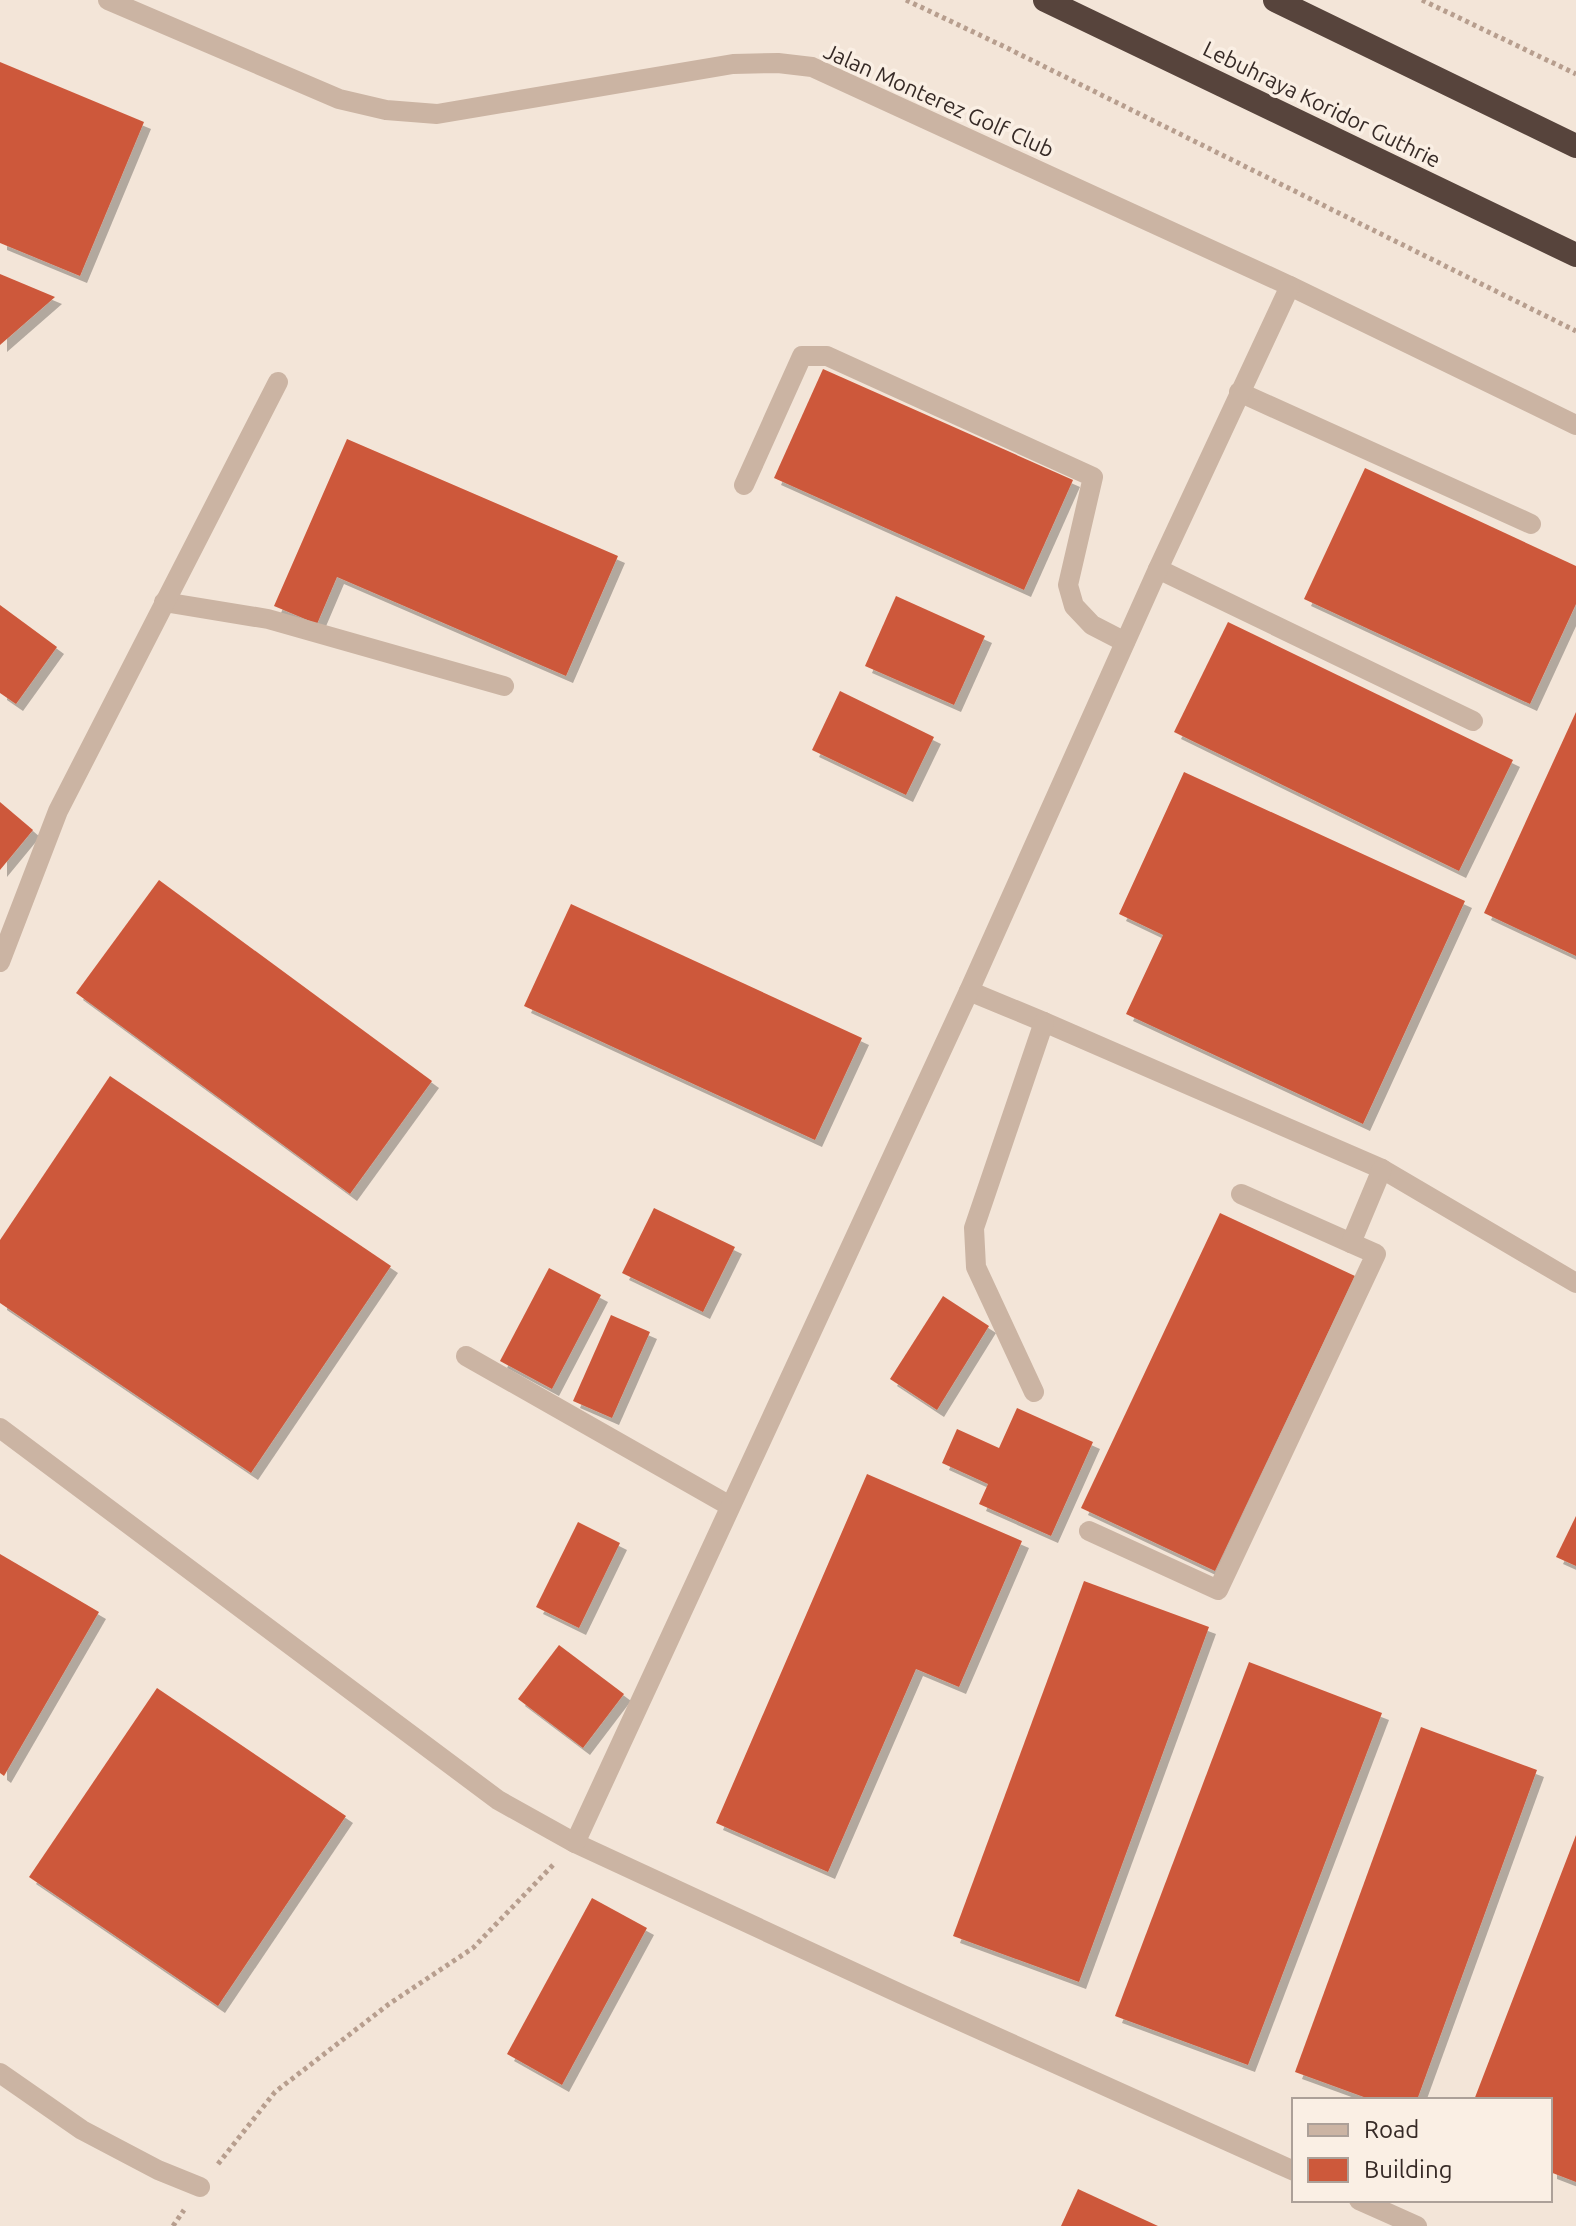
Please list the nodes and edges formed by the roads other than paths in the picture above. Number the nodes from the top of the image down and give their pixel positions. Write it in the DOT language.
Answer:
graph roads {
  1 [pos="108,0"];
  2 [pos="1045,0"];
  3 [pos="1275,0"];
  4 [pos="1576,146"];
  5 [pos="1576,255"];
  6 [pos="1290,286"];
  7 [pos="278,382"];
  8 [pos="1239,392"];
  9 [pos="1576,425"];
  10 [pos="744,485"];
  11 [pos="1531,524"];
  12 [pos="1158,569"];
  13 [pos="164,602"];
  14 [pos="1125,642"];
  15 [pos="504,686"];
  16 [pos="1473,721"];
  17 [pos="0,962"];
  18 [pos="969,991"];
  19 [pos="1044,1022"];
  20 [pos="1382,1169"];
  21 [pos="1241,1194"];
  22 [pos="1351,1243"];
  23 [pos="1576,1283"];
  24 [pos="466,1356"];
  25 [pos="1034,1392"];
  26 [pos="0,1428"];
  27 [pos="730,1506"];
  28 [pos="1089,1531"];
  29 [pos="575,1843"];
  30 [pos="0,2073"];
  31 [pos="1292,2170"];
  32 [pos="200,2187"];
  33 [pos="1363,2202"];
  34 [pos="1417,2226"];
  1 -- 6 [label="street, Jalan Monterez Golf Club"];
  2 -- 5 [label="highway, Lebuhraya Koridor Guthrie"];
  3 -- 4 [label="highway"];
  6 -- 8 [label="street"];
  6 -- 9 [label="street, Jalan Monterez Golf Club"];
  7 -- 13 [label="street"];
  8 -- 11 [label="street"];
  8 -- 12 [label="street"];
  10 -- 14 [label="street"];
  12 -- 14 [label="street"];
  12 -- 16 [label="street"];
  13 -- 15 [label="street"];
  13 -- 17 [label="street"];
  14 -- 18 [label="street"];
  18 -- 19 [label="street"];
  18 -- 27 [label="street"];
  19 -- 20 [label="street"];
  19 -- 25 [label="street"];
  20 -- 22 [label="street"];
  20 -- 23 [label="street"];
  21 -- 22 [label="street"];
  22 -- 28 [label="street"];
  24 -- 27 [label="street"];
  26 -- 29 [label="street"];
  27 -- 29 [label="street"];
  29 -- 31 [label="street"];
  30 -- 32 [label="street"];
  33 -- 34 [label="street"];
}
